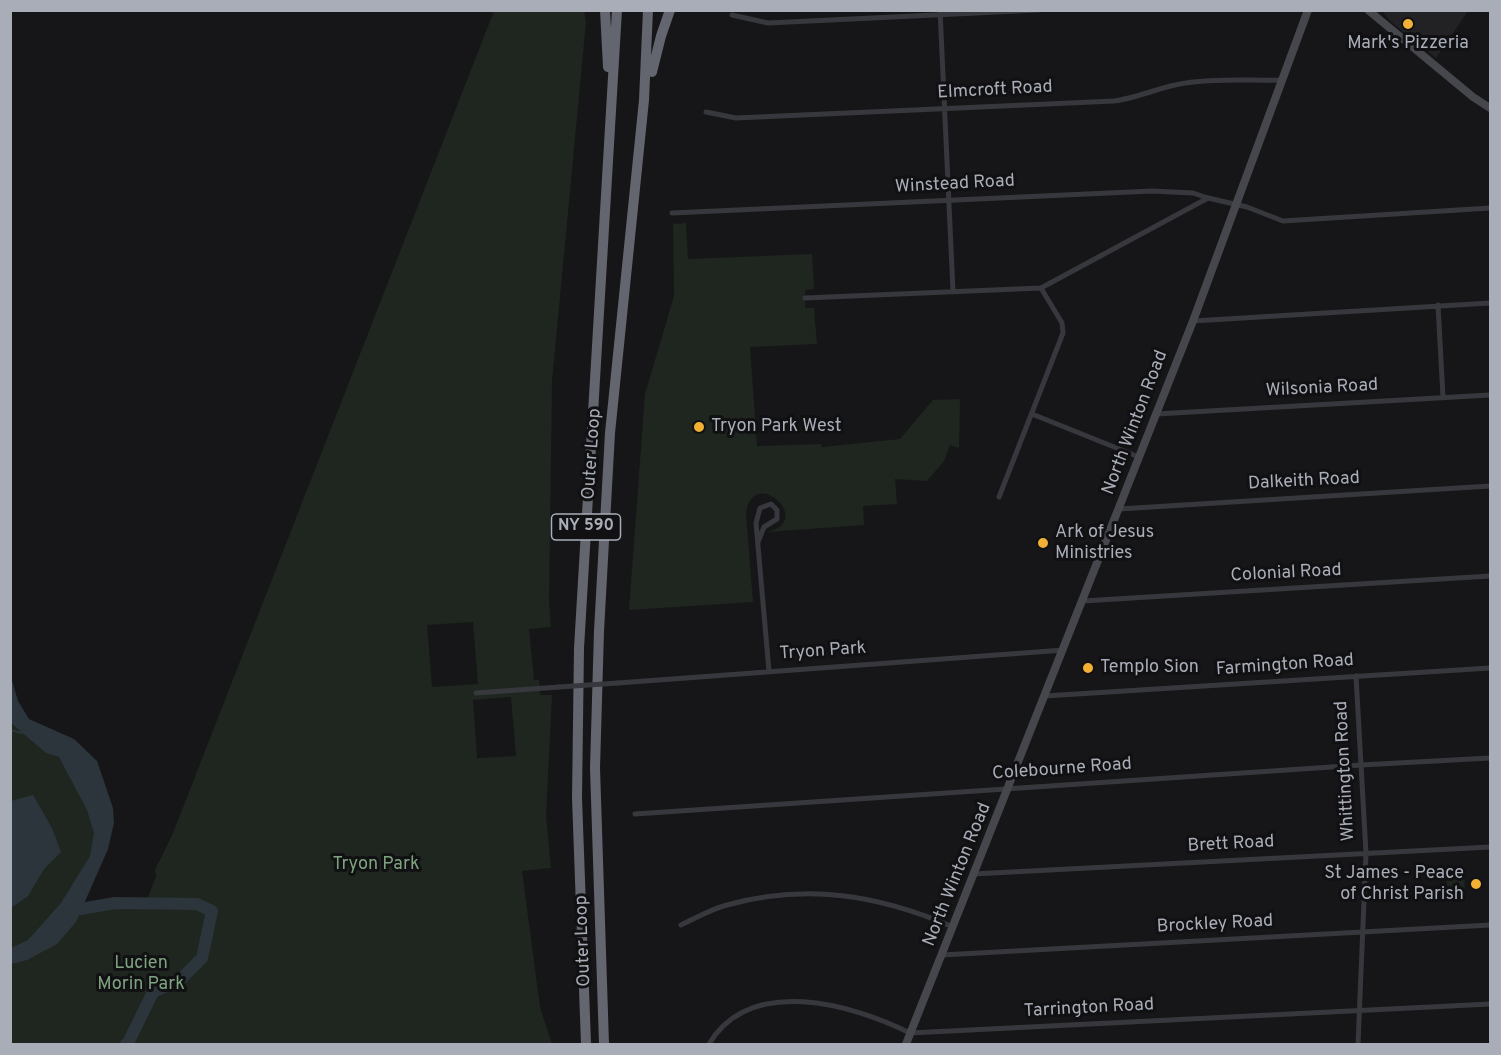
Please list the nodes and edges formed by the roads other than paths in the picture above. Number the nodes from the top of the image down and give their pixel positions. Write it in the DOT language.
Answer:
graph roads {
  1 [pos="605,10"];
  2 [pos="617,10"];
  3 [pos="648,10"];
  4 [pos="670,10"];
  5 [pos="1038,10"];
  6 [pos="1308,10"];
  7 [pos="1368,10"];
  8 [pos="940,13"];
  9 [pos="732,15"];
  10 [pos="1283,80"];
  11 [pos="945,108"];
  12 [pos="1491,108"];
  13 [pos="706,112"];
  14 [pos="642,125"];
  15 [pos="610,127"];
  16 [pos="1208,198"];
  17 [pos="948,200"];
  18 [pos="1237,204"];
  19 [pos="1491,208"];
  20 [pos="672,213"];
  21 [pos="1041,288"];
  22 [pos="953,291"];
  23 [pos="805,298"];
  24 [pos="1491,303"];
  25 [pos="1438,305"];
  26 [pos="1193,321"];
  27 [pos="1491,395"];
  28 [pos="1443,398"];
  29 [pos="1032,414"];
  30 [pos="1156,414"];
  31 [pos="1139,457"];
  32 [pos="1491,486"];
  33 [pos="999,497"];
  34 [pos="1119,508"];
  35 [pos="758,542"];
  36 [pos="1491,576"];
  37 [pos="1083,601"];
  38 [pos="1064,650"];
  39 [pos="1491,668"];
  40 [pos="769,671"];
  41 [pos="1356,676"];
  42 [pos="476,693"];
  43 [pos="1045,696"];
  44 [pos="1491,758"];
  45 [pos="1361,765"];
  46 [pos="1009,788"];
  47 [pos="635,814"];
  48 [pos="1491,846"];
  49 [pos="1366,853"];
  50 [pos="973,874"];
  51 [pos="681,925"];
  52 [pos="1491,925"];
  53 [pos="953,927"];
  54 [pos="1362,932"];
  55 [pos="942,955"];
  56 [pos="1491,1004"];
  57 [pos="1359,1010"];
  58 [pos="910,1033"];
  59 [pos="586,1044"];
  60 [pos="604,1044"];
  61 [pos="710,1044"];
  62 [pos="906,1044"];
  63 [pos="1358,1044"];
  1 -- 15 [label="highway"];
  2 -- 15 [label="highway, Outer Loop / NY 590"];
  3 -- 14 [label="highway, Outer Loop / NY 590"];
  4 -- 14 [label="highway"];
  5 -- 8 [label="street"];
  6 -- 10 [label="main road, North Winton Road"];
  7 -- 12 [label="main road"];
  8 -- 9 [label="street"];
  8 -- 11 [label="street"];
  10 -- 11 [label="street, Elmcroft Road"];
  10 -- 18 [label="main road, North Winton Road"];
  11 -- 13 [label="street, Elmcroft Road"];
  11 -- 17 [label="street"];
  14 -- 60 [label="highway, Outer Loop / NY 590"];
  15 -- 59 [label="highway, Outer Loop / NY 590"];
  16 -- 17 [label="street, Winstead Road"];
  16 -- 18 [label="street, Winstead Road"];
  16 -- 21 [label="street"];
  17 -- 20 [label="street, Winstead Road"];
  17 -- 22 [label="street"];
  18 -- 19 [label="street, Winstead Road"];
  18 -- 26 [label="main road, North Winton Road"];
  21 -- 22 [label="street"];
  21 -- 29 [label="street"];
  22 -- 23 [label="street"];
  24 -- 25 [label="street"];
  25 -- 26 [label="street"];
  25 -- 28 [label="street"];
  26 -- 30 [label="main road, North Winton Road"];
  27 -- 28 [label="street, Wilsonia Road"];
  28 -- 30 [label="street, Wilsonia Road"];
  29 -- 31 [label="street"];
  29 -- 33 [label="street"];
  30 -- 31 [label="main road, North Winton Road"];
  31 -- 34 [label="main road, North Winton Road"];
  32 -- 34 [label="street, Dalkeith Road"];
  34 -- 37 [label="main road, North Winton Road"];
  35 -- 35 [label="street"];
  35 -- 40 [label="street"];
  36 -- 37 [label="street, Colonial Road"];
  37 -- 38 [label="main road, North Winton Road"];
  38 -- 40 [label="street, Tryon Park"];
  38 -- 43 [label="main road, North Winton Road"];
  39 -- 41 [label="street, Farmington Road"];
  40 -- 42 [label="street, Tryon Park, bridge"];
  41 -- 43 [label="street, Farmington Road"];
  41 -- 45 [label="street, Whittington Road"];
  43 -- 46 [label="main road, North Winton Road"];
  44 -- 45 [label="street, Colebourne Road"];
  45 -- 46 [label="street, Colebourne Road"];
  45 -- 49 [label="street, Whittington Road"];
  46 -- 47 [label="street, Colebourne Road"];
  46 -- 50 [label="main road, North Winton Road"];
  48 -- 49 [label="street, Brett Road"];
  49 -- 50 [label="street, Brett Road"];
  49 -- 54 [label="street, Whittington Road"];
  50 -- 53 [label="main road, North Winton Road"];
  51 -- 53 [label="street"];
  52 -- 54 [label="street, Brockley Road"];
  53 -- 55 [label="main road, North Winton Road"];
  54 -- 55 [label="street, Brockley Road"];
  54 -- 57 [label="street, Whittington Road"];
  55 -- 58 [label="main road, North Winton Road"];
  56 -- 57 [label="street, Tarrington Road"];
  57 -- 58 [label="street, Tarrington Road"];
  57 -- 63 [label="street, Whittington Road"];
  58 -- 61 [label="street, Tarrington Road"];
  58 -- 62 [label="main road, North Winton Road"];
}
